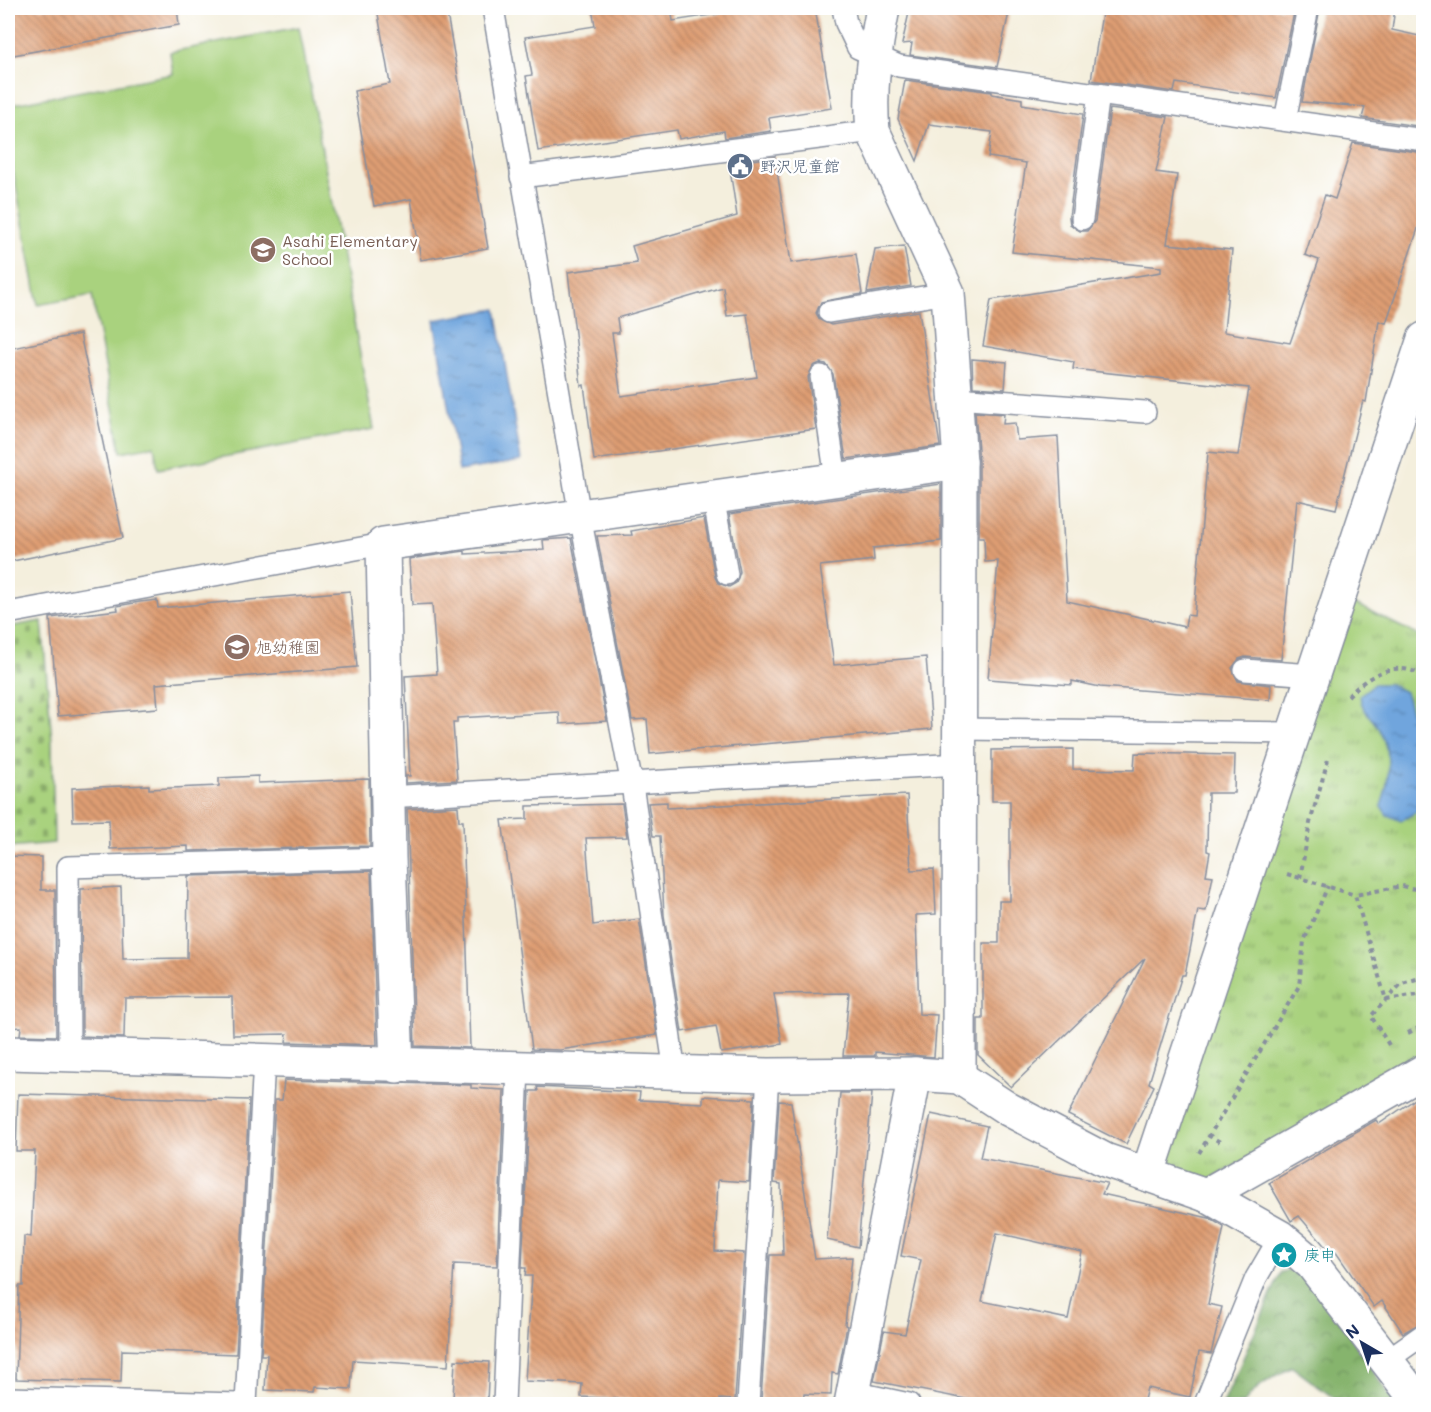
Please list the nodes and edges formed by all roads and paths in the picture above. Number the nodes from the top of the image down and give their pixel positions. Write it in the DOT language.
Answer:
graph roads {
  1 [pos="493,8"];
  2 [pos="843,8"];
  3 [pos="883,8"];
  4 [pos="1308,8"];
  5 [pos="874,57"];
  6 [pos="1099,94"];
  7 [pos="1285,120"];
  8 [pos="873,131"];
  9 [pos="1424,140"];
  10 [pos="521,177"];
  11 [pos="1082,219"];
  12 [pos="948,293"];
  13 [pos="829,312"];
  14 [pos="1424,339"];
  15 [pos="821,376"];
  16 [pos="956,398"];
  17 [pos="1145,412"];
  18 [pos="960,462"];
  19 [pos="836,479"];
  20 [pos="713,496"];
  21 [pos="580,516"];
  22 [pos="383,544"];
  23 [pos="727,574"];
  24 [pos="8,613"];
  25 [pos="1245,670"];
  26 [pos="1312,675"];
  27 [pos="1424,677"];
  28 [pos="1340,703"];
  29 [pos="960,729"];
  30 [pos="1293,733"];
  31 [pos="1329,748"];
  32 [pos="960,764"];
  33 [pos="632,785"];
  34 [pos="387,798"];
  35 [pos="388,858"];
  36 [pos="1250,864"];
  37 [pos="1300,878"];
  38 [pos="1328,886"];
  39 [pos="1424,891"];
  40 [pos="1355,894"];
  41 [pos="1424,977"];
  42 [pos="1424,994"];
  43 [pos="1386,1000"];
  44 [pos="1388,1046"];
  45 [pos="8,1053"];
  46 [pos="69,1053"];
  47 [pos="264,1059"];
  48 [pos="397,1065"];
  49 [pos="518,1068"];
  50 [pos="1424,1071"];
  51 [pos="675,1072"];
  52 [pos="915,1074"];
  53 [pos="768,1075"];
  54 [pos="959,1077"];
  55 [pos="1197,1157"];
  56 [pos="1148,1173"];
  57 [pos="1206,1195"];
  58 [pos="1280,1237"];
  59 [pos="1424,1334"];
  60 [pos="1386,1360"];
  61 [pos="8,1398"];
  62 [pos="852,1398"];
  63 [pos="238,1404"];
  64 [pos="246,1404"];
  65 [pos="504,1404"];
  66 [pos="748,1404"];
  67 [pos="909,1404"];
  68 [pos="1205,1404"];
  69 [pos="1420,1404"];
  1 -- 10 [label="lane"];
  2 -- 5 [label="lane"];
  3 -- 5 [label="street"];
  4 -- 7 [label="lane"];
  5 -- 6 [label="lane"];
  5 -- 8 [label="street"];
  6 -- 7 [label="lane"];
  6 -- 11 [label="lane"];
  7 -- 9 [label="lane"];
  8 -- 10 [label="lane"];
  8 -- 12 [label="street"];
  10 -- 21 [label="lane"];
  12 -- 13 [label="lane"];
  12 -- 16 [label="street"];
  14 -- 26 [label="street"];
  15 -- 19 [label="lane"];
  16 -- 17 [label="lane"];
  16 -- 18 [label="street"];
  18 -- 19 [label="street"];
  18 -- 29 [label="street"];
  19 -- 20 [label="street"];
  20 -- 21 [label="street"];
  20 -- 23 [label="lane"];
  21 -- 22 [label="street"];
  21 -- 33 [label="lane"];
  22 -- 24 [label="lane"];
  22 -- 34 [label="street"];
  25 -- 26 [label="lane"];
  26 -- 30 [label="street"];
  27 -- 28 [label="path"];
  29 -- 30 [label="lane"];
  29 -- 32 [label="street"];
  30 -- 36 [label="street"];
  31 -- 37 [label="path"];
  32 -- 33 [label="lane"];
  32 -- 54 [label="street"];
  33 -- 34 [label="lane"];
  33 -- 51 [label="lane"];
  34 -- 35 [label="street"];
  35 -- 46 [label="lane"];
  35 -- 48 [label="street"];
  36 -- 37 [label="path"];
  36 -- 56 [label="street"];
  37 -- 38 [label="path"];
  38 -- 40 [label="path"];
  38 -- 55 [label="path"];
  39 -- 40 [label="path"];
  40 -- 43 [label="path"];
  41 -- 43 [label="path"];
  42 -- 43 [label="path"];
  43 -- 44 [label="path"];
  45 -- 46 [label="street"];
  46 -- 47 [label="street"];
  47 -- 48 [label="street"];
  47 -- 64 [label="lane"];
  48 -- 49 [label="street"];
  49 -- 51 [label="street"];
  49 -- 65 [label="lane"];
  50 -- 57 [label="street"];
  51 -- 53 [label="street"];
  52 -- 53 [label="street"];
  52 -- 54 [label="street"];
  52 -- 62 [label="street"];
  53 -- 66 [label="lane"];
  54 -- 56 [label="street"];
  56 -- 57 [label="street"];
  57 -- 58 [label="street"];
  58 -- 60 [label="street"];
  58 -- 68 [label="lane"];
  59 -- 60 [label="lane"];
  60 -- 69 [label="street"];
  61 -- 63 [label="lane"];
  62 -- 67 [label="lane"];
}
